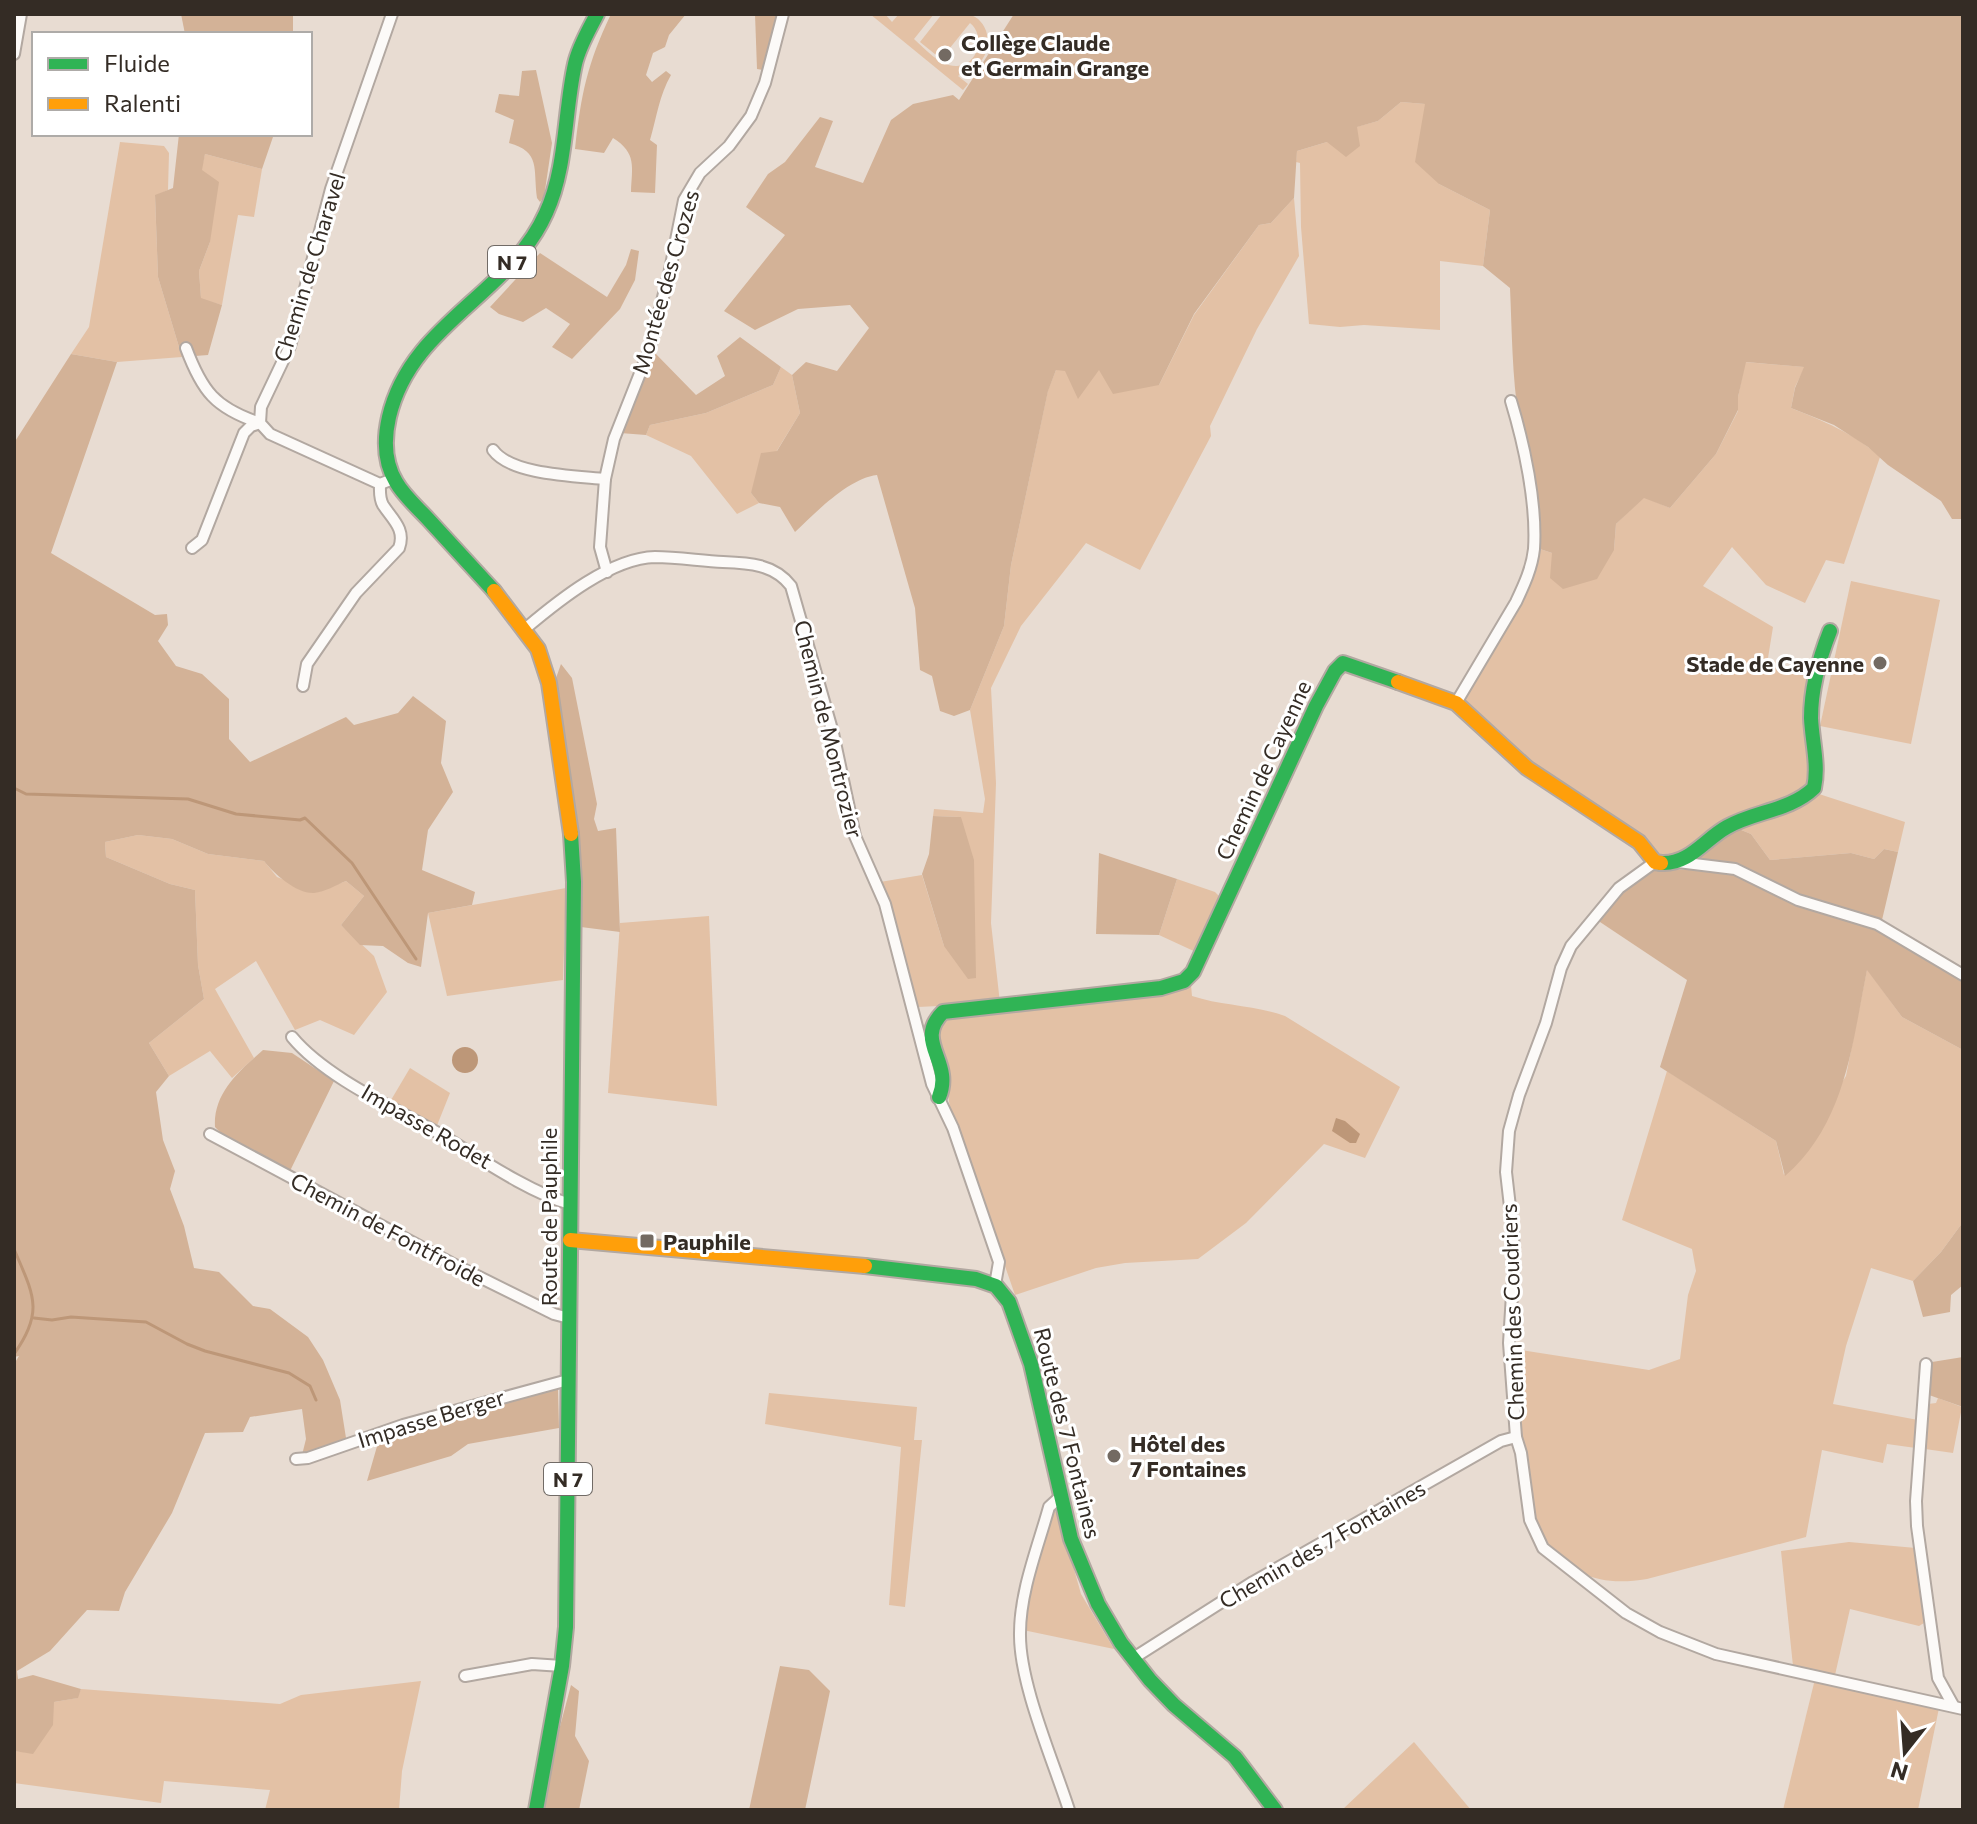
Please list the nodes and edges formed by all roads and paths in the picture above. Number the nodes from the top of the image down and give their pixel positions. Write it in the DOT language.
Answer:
graph roads {
  1 [pos="21,14"];
  2 [pos="392,14"];
  3 [pos="597,14"];
  4 [pos="783,14"];
  5 [pos="14,54"];
  6 [pos="186,348"];
  7 [pos="1511,401"];
  8 [pos="260,423"];
  9 [pos="493,450"];
  10 [pos="605,479"];
  11 [pos="386,482"];
  12 [pos="192,548"];
  13 [pos="607,572"];
  14 [pos="526,628"];
  15 [pos="1830,631"];
  16 [pos="303,686"];
  17 [pos="1456,703"];
  18 [pos="1655,862"];
  19 [pos="1678,862"];
  20 [pos="1963,975"];
  21 [pos="292,1037"];
  22 [pos="939,1097"];
  23 [pos="210,1134"];
  24 [pos="570,1204"];
  25 [pos="570,1240"];
  26 [pos="995,1285"];
  27 [pos="569,1318"];
  28 [pos="1926,1364"];
  29 [pos="568,1380"];
  30 [pos="1516,1437"];
  31 [pos="296,1459"];
  32 [pos="1060,1497"];
  33 [pos="1132,1659"];
  34 [pos="562,1666"];
  35 [pos="465,1676"];
  36 [pos="1958,1707"];
  37 [pos="536,1810"];
  38 [pos="1069,1810"];
  39 [pos="1275,1810"];
  1 -- 5 [label="street"];
  2 -- 8 [label="street, Chemin de Charavel"];
  3 -- 11 [label="street, N 7"];
  4 -- 10 [label="street, Montée des Crozes"];
  6 -- 8 [label="street"];
  7 -- 17 [label="street"];
  8 -- 11 [label="street"];
  8 -- 12 [label="street"];
  9 -- 10 [label="street"];
  10 -- 13 [label="street, Montée des Crozes"];
  11 -- 14 [label="street, N 7"];
  11 -- 16 [label="street"];
  13 -- 14 [label="street, Chemin de Montrozier"];
  13 -- 22 [label="street, Chemin de Montrozier"];
  14 -- 24 [label="street, Route de Pauphile / N 7"];
  15 -- 19 [label="street"];
  17 -- 18 [label="street, Chemin de Cayenne"];
  17 -- 22 [label="street, Chemin de Cayenne"];
  18 -- 19 [label="street"];
  18 -- 30 [label="street, Chemin des Coudriers"];
  19 -- 20 [label="street"];
  21 -- 24 [label="street, Impasse Rodet"];
  22 -- 26 [label="street, Chemin de Montrozier"];
  23 -- 27 [label="street, Chemin de Fontfroide"];
  24 -- 25 [label="street, Route de Pauphile / N 7"];
  25 -- 26 [label="street"];
  25 -- 27 [label="street, Route de Pauphile / N 7"];
  26 -- 32 [label="street, Route des 7 Fontaines"];
  27 -- 29 [label="street, Route de Pauphile / N 7"];
  28 -- 36 [label="street"];
  29 -- 31 [label="street, Impasse Berger"];
  29 -- 34 [label="street, Route de Pauphile / N 7"];
  30 -- 33 [label="street, Chemin des 7 Fontaines"];
  30 -- 36 [label="street, Chemin des Coudriers"];
  32 -- 33 [label="street, Route des 7 Fontaines"];
  32 -- 38 [label="street"];
  33 -- 39 [label="street, Route des 7 Fontaines"];
  34 -- 35 [label="street"];
  34 -- 37 [label="street, Route de Pauphile / N 7"];
}
